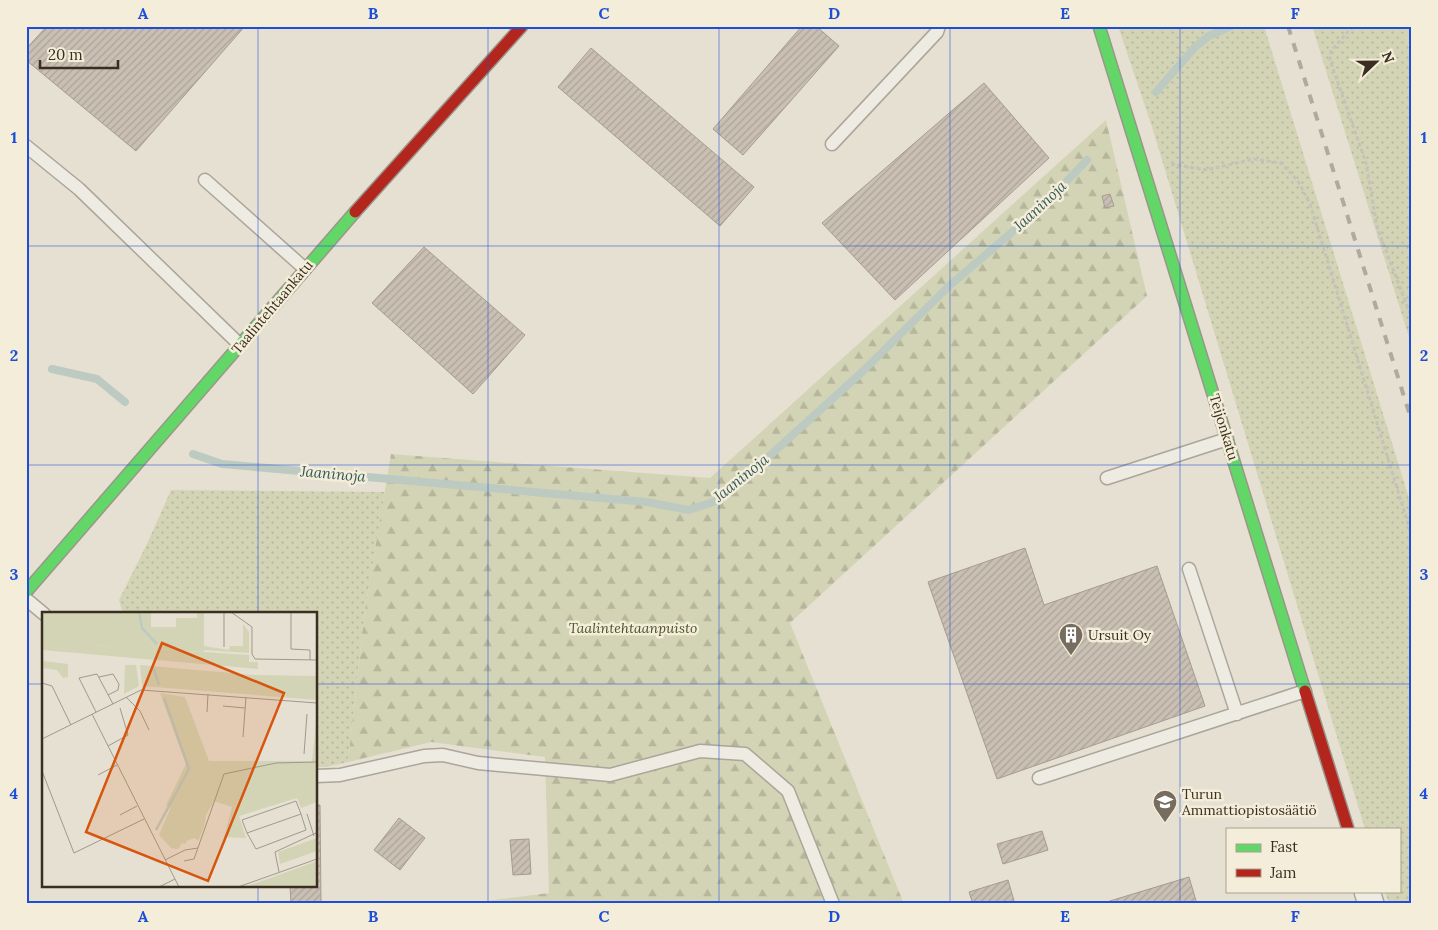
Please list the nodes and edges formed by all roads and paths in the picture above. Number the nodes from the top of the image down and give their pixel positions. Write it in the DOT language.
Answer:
graph roads {
  1 [pos="939,26"];
  2 [pos="1099,26"];
  3 [pos="1354,26"];
  4 [pos="519,27"];
  5 [pos="832,144"];
  6 [pos="26,146"];
  7 [pos="1141,159"];
  8 [pos="204,180"];
  9 [pos="304,268"];
  10 [pos="1412,319"];
  11 [pos="240,344"];
  12 [pos="1227,439"];
  13 [pos="1107,478"];
  14 [pos="1412,537"];
  15 [pos="1189,569"];
  16 [pos="26,592"];
  17 [pos="26,599"];
  18 [pos="42,612"];
  19 [pos="1305,691"];
  20 [pos="1237,714"];
  21 [pos="318,776"];
  22 [pos="1039,778"];
  23 [pos="1348,828"];
  24 [pos="1367,892"];
  25 [pos="833,904"];
  26 [pos="1371,904"];
  1 -- 5 [label="lane"];
  2 -- 7 [label="street, Teijonkatu"];
  3 -- 10 [label="path"];
  4 -- 9 [label="street, Taalintehtaankatu"];
  6 -- 11 [label="lane"];
  7 -- 12 [label="street, Teijonkatu"];
  7 -- 14 [label="path"];
  8 -- 9 [label="lane"];
  9 -- 11 [label="street, Taalintehtaankatu"];
  11 -- 16 [label="street, Taalintehtaankatu"];
  12 -- 13 [label="lane"];
  12 -- 19 [label="street, Teijonkatu"];
  15 -- 20 [label="lane"];
  17 -- 18 [label="lane"];
  19 -- 20 [label="lane"];
  19 -- 23 [label="street, Teijonkatu"];
  20 -- 22 [label="lane"];
  21 -- 25 [label="lane"];
  24 -- 26 [label="street"];
}
